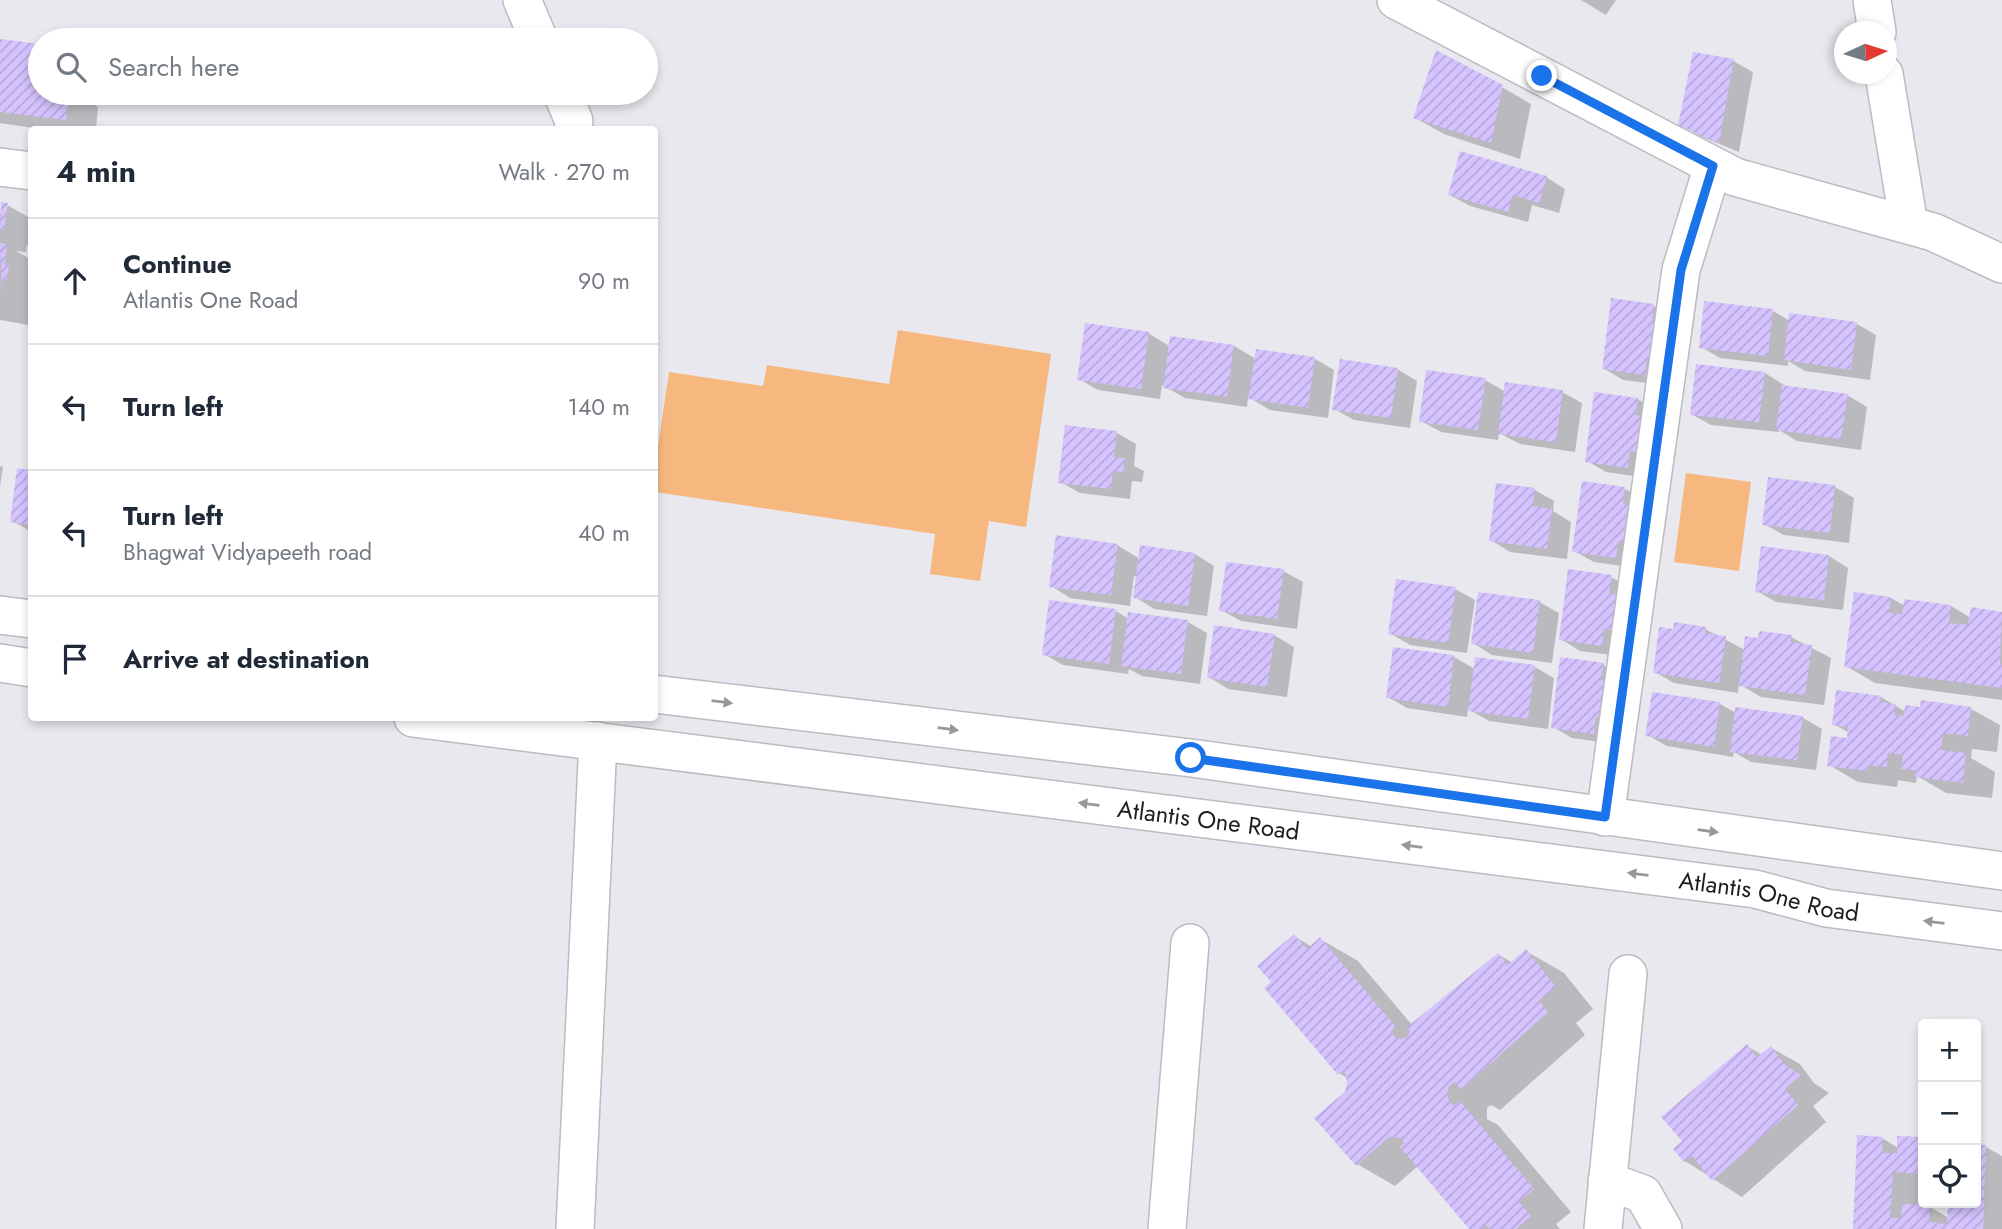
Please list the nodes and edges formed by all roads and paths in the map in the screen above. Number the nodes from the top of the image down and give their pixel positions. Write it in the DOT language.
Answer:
graph roads {
  1 [pos="522,0"];
  2 [pos="1395,0"];
  3 [pos="1872,0"];
  4 [pos="1875,21"];
  5 [pos="534,28"];
  6 [pos="1886,84"];
  7 [pos="567,105"];
  8 [pos="573,126"];
  9 [pos="1713,166"];
  10 [pos="0,167"];
  11 [pos="28,170"];
  12 [pos="1909,225"];
  13 [pos="2002,264"];
  14 [pos="0,615"];
  15 [pos="28,618"];
  16 [pos="0,663"];
  17 [pos="28,667"];
  18 [pos="658,694"];
  19 [pos="437,721"];
  20 [pos="598,741"];
  21 [pos="1605,817"];
  22 [pos="2002,871"];
  23 [pos="2002,931"];
  24 [pos="1190,943"];
  25 [pos="1628,974"];
  26 [pos="1607,1181"];
  27 [pos="575,1229"];
  28 [pos="1167,1229"];
  29 [pos="1602,1229"];
  30 [pos="1663,1229"];
  1 -- 5 [label="street"];
  2 -- 9 [label="street"];
  3 -- 4 [label="street"];
  6 -- 12 [label="street"];
  7 -- 8 [label="street"];
  9 -- 12 [label="street"];
  9 -- 21 [label="street"];
  10 -- 11 [label="street"];
  12 -- 13 [label="street"];
  14 -- 15 [label="street"];
  16 -- 17 [label="street"];
  18 -- 21 [label="street, one-way"];
  19 -- 20 [label="street, Atlantis One Road"];
  23 -- 20 [label="street, Atlantis One Road, one-way"];
  20 -- 27 [label="street"];
  21 -- 22 [label="street, one-way"];
  24 -- 28 [label="street"];
  25 -- 26 [label="street"];
  26 -- 29 [label="street"];
  26 -- 30 [label="street"];
}
